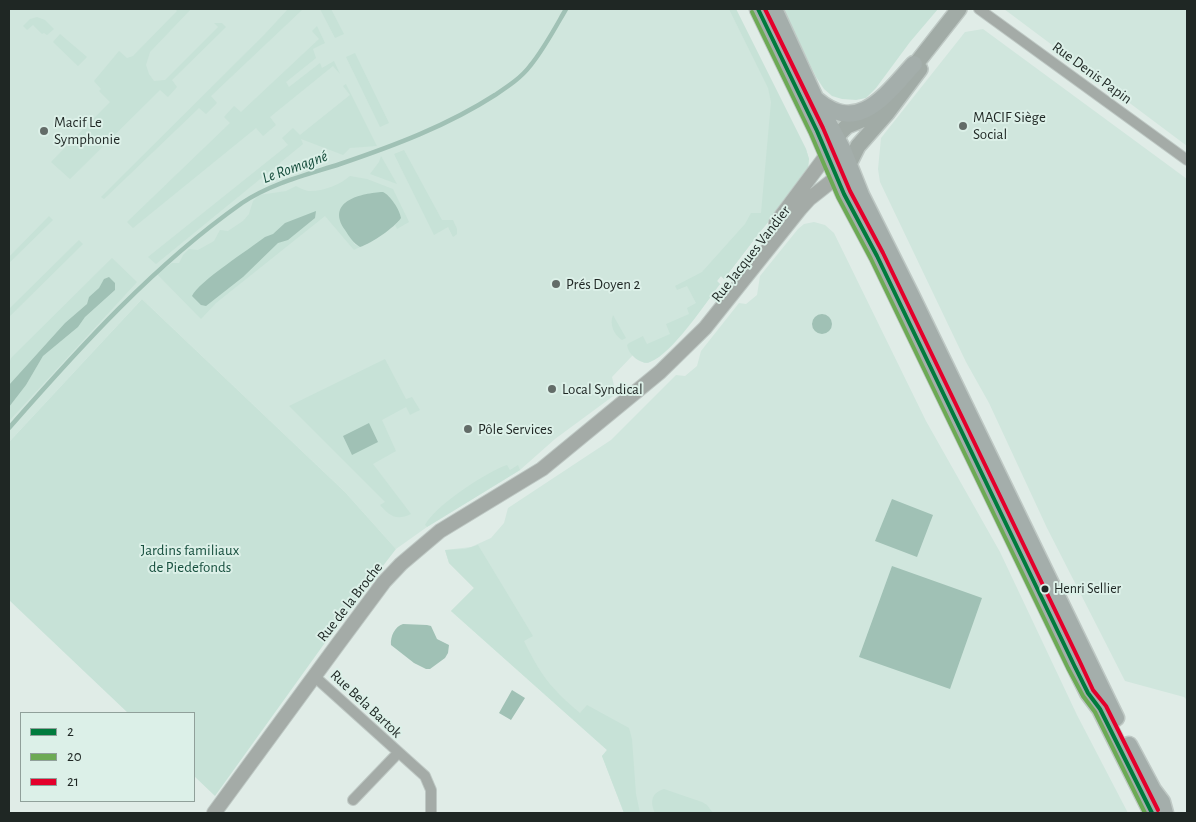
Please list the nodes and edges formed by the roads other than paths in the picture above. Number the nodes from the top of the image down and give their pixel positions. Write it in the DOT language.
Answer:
graph roads {
  1 [pos="758,9"];
  2 [pos="774,9"];
  3 [pos="959,9"];
  4 [pos="979,9"];
  5 [pos="948,23"];
  6 [pos="914,64"];
  7 [pos="815,98"];
  8 [pos="836,137"];
  9 [pos="827,153"];
  10 [pos="1187,160"];
  11 [pos="849,164"];
  12 [pos="837,177"];
  13 [pos="678,356"];
  14 [pos="557,457"];
  15 [pos="314,676"];
  16 [pos="398,753"];
  17 [pos="353,800"];
  18 [pos="214,813"];
  19 [pos="431,813"];
  20 [pos="1152,813"];
  21 [pos="1166,813"];
  1 -- 9 [label="main road"];
  2 -- 7 [label="main road"];
  3 -- 5 [label="main road"];
  4 -- 10 [label="street, Rue Denis Papin"];
  5 -- 6 [label="main road"];
  5 -- 11 [label="main road"];
  6 -- 7 [label="main road"];
  6 -- 8 [label="main road"];
  7 -- 8 [label="main road"];
  8 -- 9 [label="main road"];
  8 -- 11 [label="main road"];
  9 -- 12 [label="main road"];
  9 -- 13 [label="street, Rue Jacques Vandier"];
  11 -- 12 [label="main road"];
  11 -- 21 [label="main road"];
  12 -- 13 [label="street, Rue Jacques Vandier"];
  12 -- 20 [label="main road"];
  13 -- 14 [label="street, Rue Jacques Vandier"];
  14 -- 15 [label="street, Rue de la Broche"];
  15 -- 16 [label="street, Rue Bela Bartok"];
  15 -- 18 [label="street, Rue de la Broche"];
  16 -- 17 [label="street, Rue Bela Bartok"];
  16 -- 19 [label="street, Rue Bela Bartok"];
}
